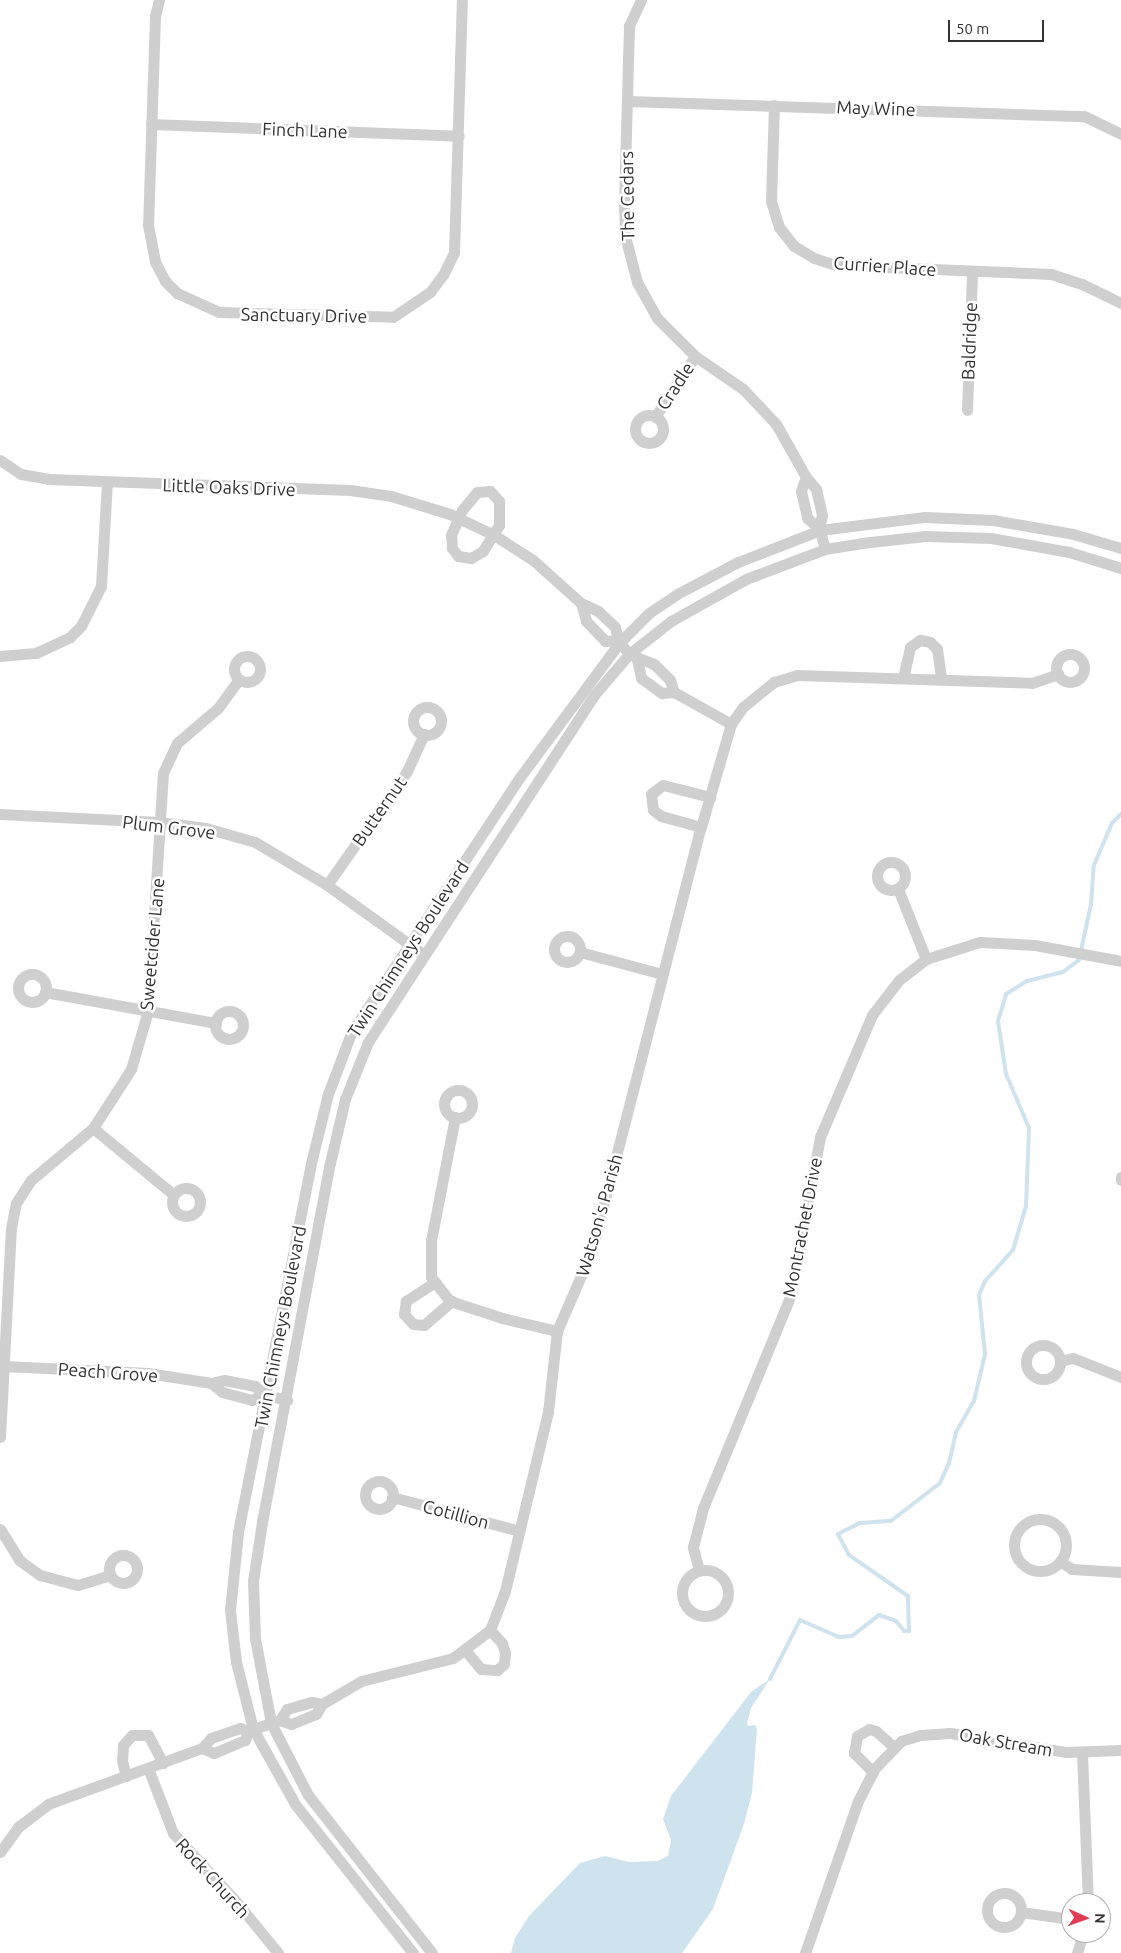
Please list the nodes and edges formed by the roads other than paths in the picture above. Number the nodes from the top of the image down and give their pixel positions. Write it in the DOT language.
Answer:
graph roads {
  1 [pos="159,0"];
  2 [pos="462,0"];
  3 [pos="641,0"];
  4 [pos="627,101"];
  5 [pos="774,105"];
  6 [pos="151,124"];
  7 [pos="1121,134"];
  8 [pos="459,136"];
  9 [pos="972,272"];
  10 [pos="1121,303"];
  11 [pos="695,356"];
  12 [pos="967,410"];
  13 [pos="655,417"];
  14 [pos="0,460"];
  15 [pos="107,483"];
  16 [pos="460,518"];
  17 [pos="819,529"];
  18 [pos="494,535"];
  19 [pos="1121,548"];
  20 [pos="825,549"];
  21 [pos="1121,568"];
  22 [pos="581,602"];
  23 [pos="619,641"];
  24 [pos="0,656"];
  25 [pos="633,657"];
  26 [pos="1058,674"];
  27 [pos="903,678"];
  28 [pos="941,679"];
  29 [pos="238,680"];
  30 [pos="674,692"];
  31 [pos="731,724"];
  32 [pos="424,734"];
  33 [pos="710,797"];
  34 [pos="0,814"];
  35 [pos="160,822"];
  36 [pos="701,827"];
  37 [pos="328,885"];
  38 [pos="898,889"];
  39 [pos="408,944"];
  40 [pos="580,952"];
  41 [pos="424,954"];
  42 [pos="926,959"];
  43 [pos="1121,961"];
  44 [pos="662,974"];
  45 [pos="45,992"];
  46 [pos="148,1011"];
  47 [pos="216,1023"];
  48 [pos="455,1117"];
  49 [pos="93,1128"];
  50 [pos="174,1195"];
  51 [pos="434,1282"];
  52 [pos="452,1302"];
  53 [pos="558,1331"];
  54 [pos="1060,1360"];
  55 [pos="4,1366"];
  56 [pos="1121,1377"];
  57 [pos="265,1395"];
  58 [pos="287,1400"];
  59 [pos="0,1437"];
  60 [pos="392,1497"];
  61 [pos="0,1529"];
  62 [pos="520,1531"];
  63 [pos="1060,1561"];
  64 [pos="699,1570"];
  65 [pos="1121,1572"];
  66 [pos="111,1575"];
  67 [pos="490,1630"];
  68 [pos="465,1650"];
  69 [pos="276,1721"];
  70 [pos="251,1730"];
  71 [pos="894,1747"];
  72 [pos="1121,1750"];
  73 [pos="1082,1753"];
  74 [pos="163,1763"];
  75 [pos="148,1768"];
  76 [pos="872,1772"];
  77 [pos="126,1776"];
  78 [pos="0,1852"];
  79 [pos="1088,1893"];
  80 [pos="1021,1912"];
  81 [pos="1061,1917"];
  82 [pos="278,1953"];
  83 [pos="413,1953"];
  84 [pos="432,1953"];
  85 [pos="805,1953"];
  1 -- 6 [label="street, Sanctuary Drive"];
  2 -- 8 [label="street, Sanctuary Drive"];
  3 -- 4 [label="street, The Cedars"];
  4 -- 5 [label="street, May Wine"];
  4 -- 11 [label="street, The Cedars"];
  5 -- 7 [label="street, May Wine"];
  5 -- 9 [label="street, Currier Place"];
  6 -- 8 [label="street, Finch Lane"];
  6 -- 8 [label="street, Sanctuary Drive"];
  9 -- 10 [label="street, Currier Place"];
  9 -- 12 [label="street, Baldridge"];
  11 -- 13 [label="street, Cradle"];
  11 -- 17 [label="street, The Cedars"];
  14 -- 15 [label="street, Little Oaks Drive"];
  15 -- 16 [label="street, Little Oaks Drive"];
  15 -- 24 [label="street"];
  16 -- 18 [label="street, Little Oaks Drive"];
  16 -- 18 [label="street"];
  16 -- 18 [label="street"];
  17 -- 19 [label="street, Twin Chimneys Boulevard"];
  17 -- 20 [label="street, The Cedars"];
  17 -- 23 [label="street, Twin Chimneys Boulevard"];
  18 -- 22 [label="street, Little Oaks Drive"];
  20 -- 21 [label="street, Twin Chimneys Boulevard"];
  20 -- 25 [label="street, Twin Chimneys Boulevard"];
  22 -- 23 [label="street, Little Oaks Drive"];
  22 -- 23 [label="street, Little Oaks Drive"];
  23 -- 25 [label="street, Little Oaks Drive"];
  23 -- 39 [label="street, Twin Chimneys Boulevard"];
  25 -- 30 [label="street, Little Oaks Drive"];
  25 -- 30 [label="street, Little Oaks Drive"];
  25 -- 41 [label="street, Twin Chimneys Boulevard"];
  26 -- 28 [label="street, Watson's Parish"];
  27 -- 28 [label="street, Watson's Parish"];
  27 -- 28 [label="street"];
  27 -- 31 [label="street, Watson's Parish"];
  29 -- 35 [label="street, Sweetcider Lane"];
  30 -- 31 [label="street, Little Oaks Drive"];
  31 -- 33 [label="street, Watson's Parish"];
  32 -- 37 [label="street, Butternut"];
  33 -- 36 [label="street, Watson's Parish"];
  33 -- 36 [label="street"];
  34 -- 35 [label="street, Plum Grove"];
  35 -- 37 [label="street, Plum Grove"];
  35 -- 46 [label="street, Sweetcider Lane"];
  36 -- 44 [label="street, Watson's Parish"];
  37 -- 39 [label="street, Plum Grove"];
  38 -- 42 [label="street"];
  39 -- 41 [label="street, Plum Grove"];
  39 -- 57 [label="street, Twin Chimneys Boulevard"];
  40 -- 44 [label="street"];
  41 -- 58 [label="street, Twin Chimneys Boulevard"];
  42 -- 43 [label="street, Montrachet Drive"];
  42 -- 64 [label="street, Montrachet Drive"];
  44 -- 53 [label="street, Watson's Parish"];
  45 -- 46 [label="street"];
  46 -- 47 [label="street"];
  46 -- 49 [label="street, Sweetcider Lane"];
  48 -- 51 [label="street"];
  49 -- 50 [label="street"];
  49 -- 55 [label="street, Sweetcider Lane"];
  51 -- 52 [label="street"];
  51 -- 52 [label="street"];
  52 -- 53 [label="street"];
  53 -- 62 [label="street, Watson's Parish"];
  54 -- 56 [label="street"];
  55 -- 57 [label="street, Peach Grove"];
  55 -- 59 [label="street, Sweetcider Lane"];
  57 -- 58 [label="street, Peach Grove"];
  57 -- 70 [label="street, Twin Chimneys Boulevard"];
  58 -- 69 [label="street, Twin Chimneys Boulevard"];
  60 -- 62 [label="street, Cotillion"];
  61 -- 66 [label="street"];
  62 -- 67 [label="street, Watson's Parish"];
  63 -- 63 [label="street"];
  63 -- 65 [label="street"];
  64 -- 64 [label="street"];
  67 -- 68 [label="street"];
  67 -- 68 [label="street"];
  68 -- 69 [label="street"];
  69 -- 70 [label="street"];
  69 -- 84 [label="street, Twin Chimneys Boulevard"];
  70 -- 74 [label="street"];
  70 -- 83 [label="street, Twin Chimneys Boulevard"];
  71 -- 73 [label="street, Oak Stream"];
  71 -- 76 [label="street, Oak Stream"];
  71 -- 76 [label="street"];
  72 -- 73 [label="street, Oak Stream"];
  73 -- 79 [label="street"];
  74 -- 75 [label="street"];
  74 -- 77 [label="street"];
  75 -- 77 [label="street"];
  75 -- 82 [label="street, Rock Church"];
  76 -- 85 [label="street, Oak Stream"];
  77 -- 78 [label="street"];
  80 -- 81 [label="street"];
}
